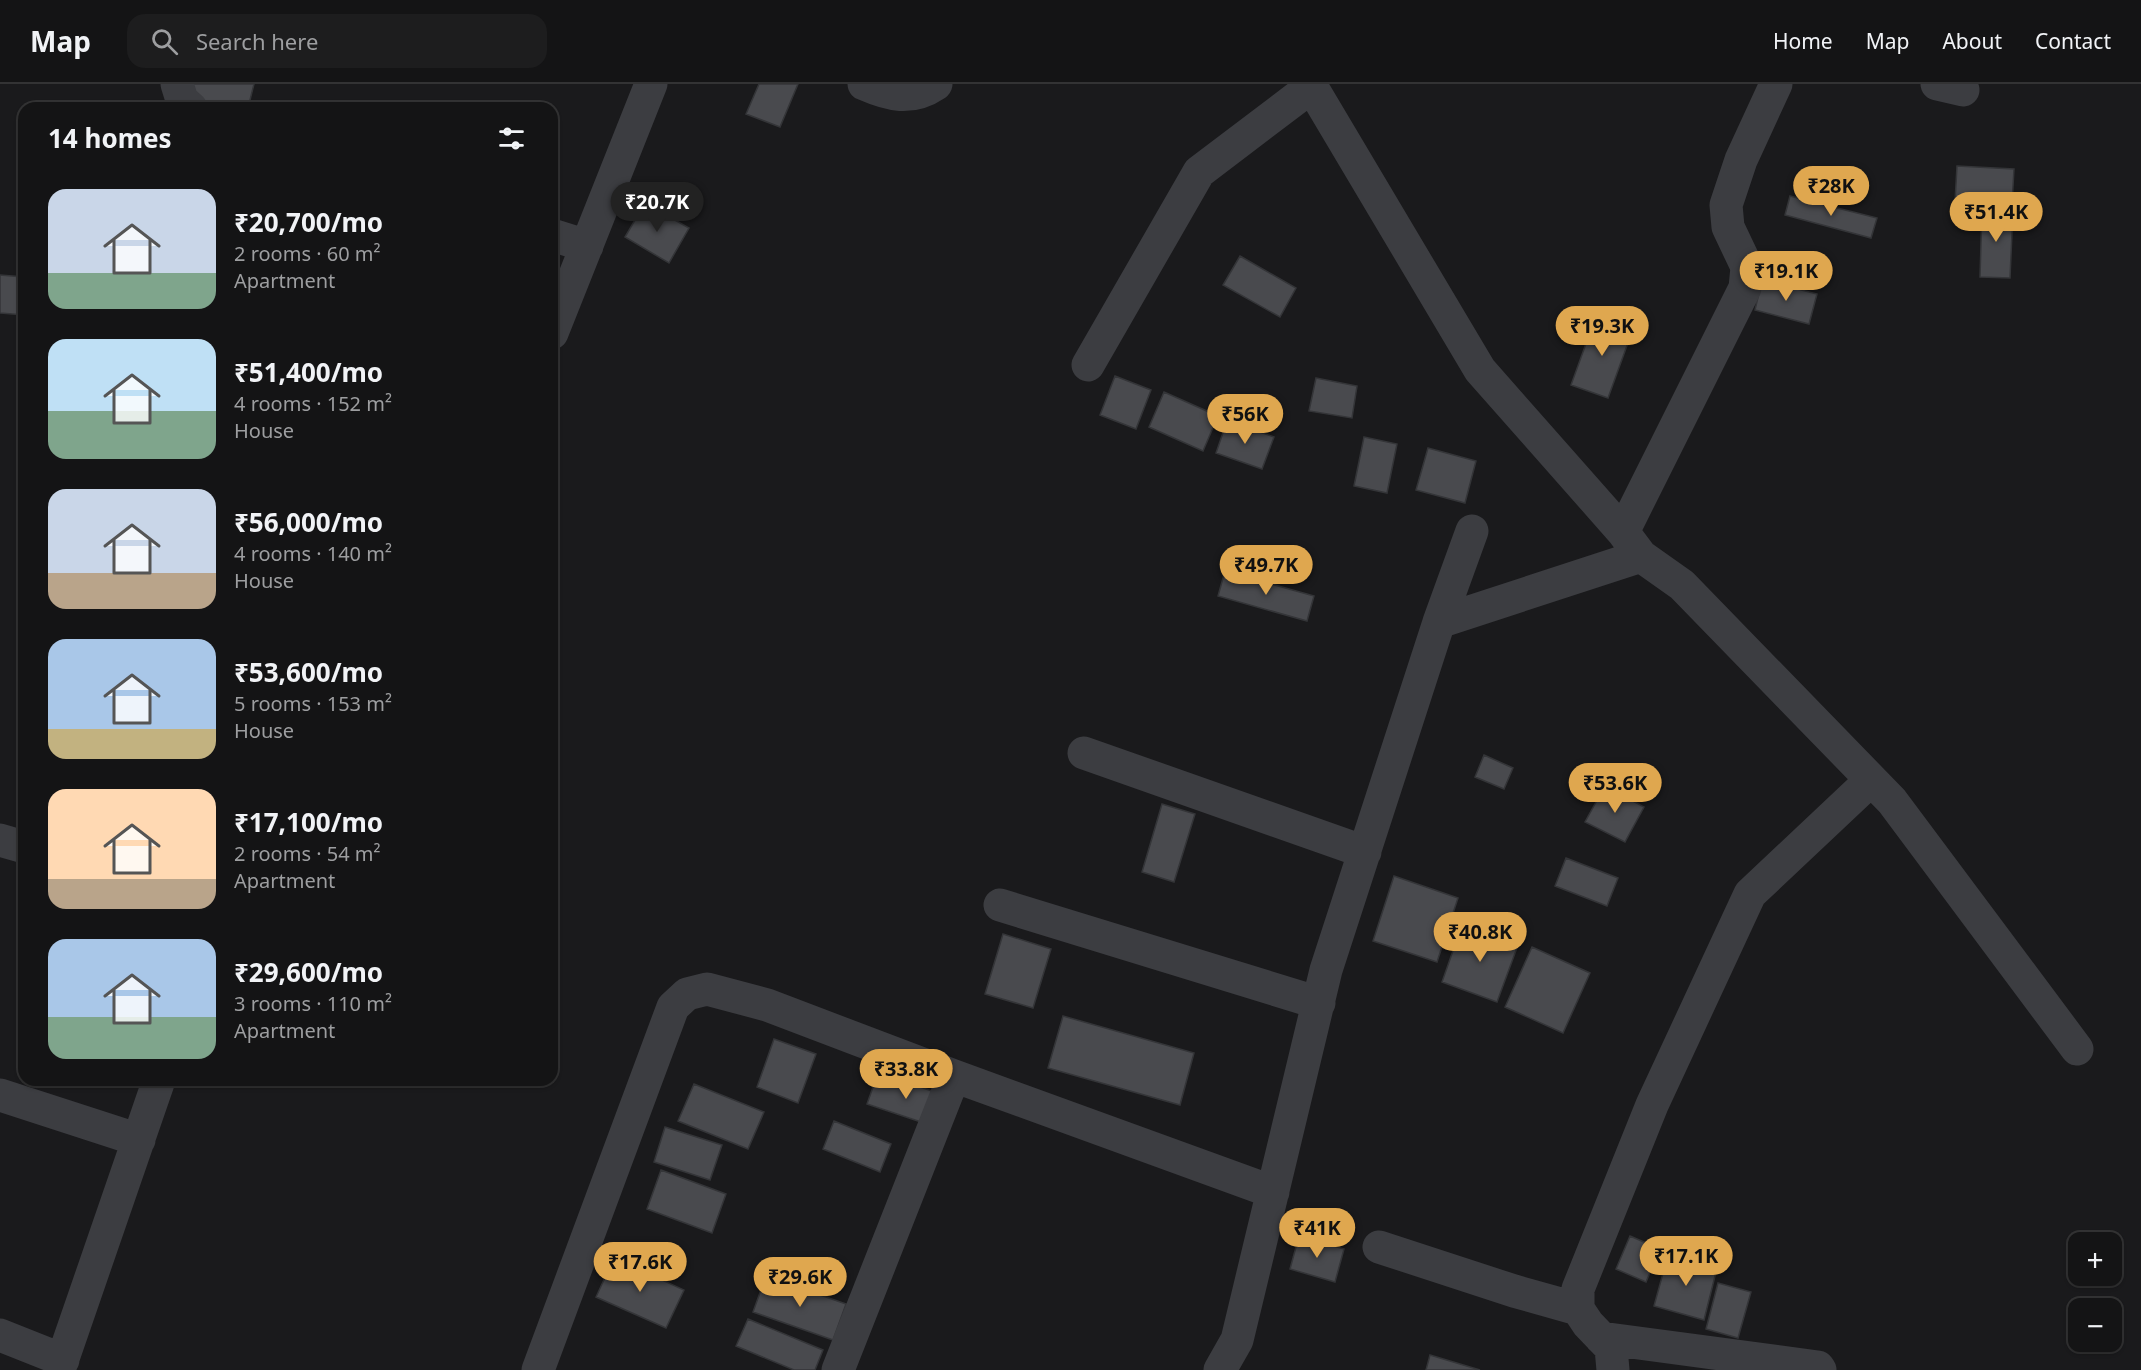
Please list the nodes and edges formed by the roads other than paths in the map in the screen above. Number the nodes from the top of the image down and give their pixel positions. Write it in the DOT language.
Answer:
graph roads {
  1 [pos="177,84"];
  2 [pos="651,84"];
  3 [pos="864,84"];
  4 [pos="936,84"];
  5 [pos="1776,84"];
  6 [pos="1310,85"];
  7 [pos="184,102"];
  8 [pos="558,237"];
  9 [pos="586,246"];
  10 [pos="558,318"];
  11 [pos="1088,365"];
  12 [pos="1472,531"];
  13 [pos="1632,544"];
  14 [pos="1439,622"];
  15 [pos="1084,753"];
  16 [pos="1871,780"];
  17 [pos="0,840"];
  18 [pos="18,845"];
  19 [pos="1365,852"];
  20 [pos="1000,905"];
  21 [pos="1318,1003"];
  22 [pos="2077,1049"];
  23 [pos="954,1076"];
  24 [pos="157,1086"];
  25 [pos="0,1095"];
  26 [pos="139,1140"];
  27 [pos="1273,1192"];
  28 [pos="1379,1247"];
  29 [pos="1578,1309"];
  30 [pos="0,1335"];
  31 [pos="1601,1338"];
  32 [pos="61,1365"];
  33 [pos="538,1370"];
  34 [pos="838,1370"];
  35 [pos="1221,1370"];
  36 [pos="1613,1370"];
  37 [pos="1820,1370"];
  1 -- 7 [label="street"];
  2 -- 9 [label="street"];
  3 -- 4 [label="street"];
  5 -- 13 [label="street"];
  6 -- 11 [label="street"];
  6 -- 13 [label="street"];
  8 -- 9 [label="street"];
  9 -- 10 [label="street"];
  12 -- 14 [label="street"];
  13 -- 14 [label="street"];
  13 -- 16 [label="street"];
  14 -- 19 [label="street"];
  15 -- 19 [label="street"];
  16 -- 22 [label="street"];
  16 -- 29 [label="street"];
  17 -- 18 [label="street"];
  19 -- 21 [label="street"];
  20 -- 21 [label="street"];
  21 -- 27 [label="street"];
  23 -- 27 [label="street"];
  23 -- 33 [label="street"];
  23 -- 34 [label="street"];
  24 -- 26 [label="street"];
  25 -- 26 [label="street"];
  26 -- 32 [label="street"];
  27 -- 35 [label="street"];
  28 -- 29 [label="street"];
  29 -- 31 [label="street"];
  30 -- 32 [label="street"];
  31 -- 36 [label="street"];
  31 -- 37 [label="street"];
}
